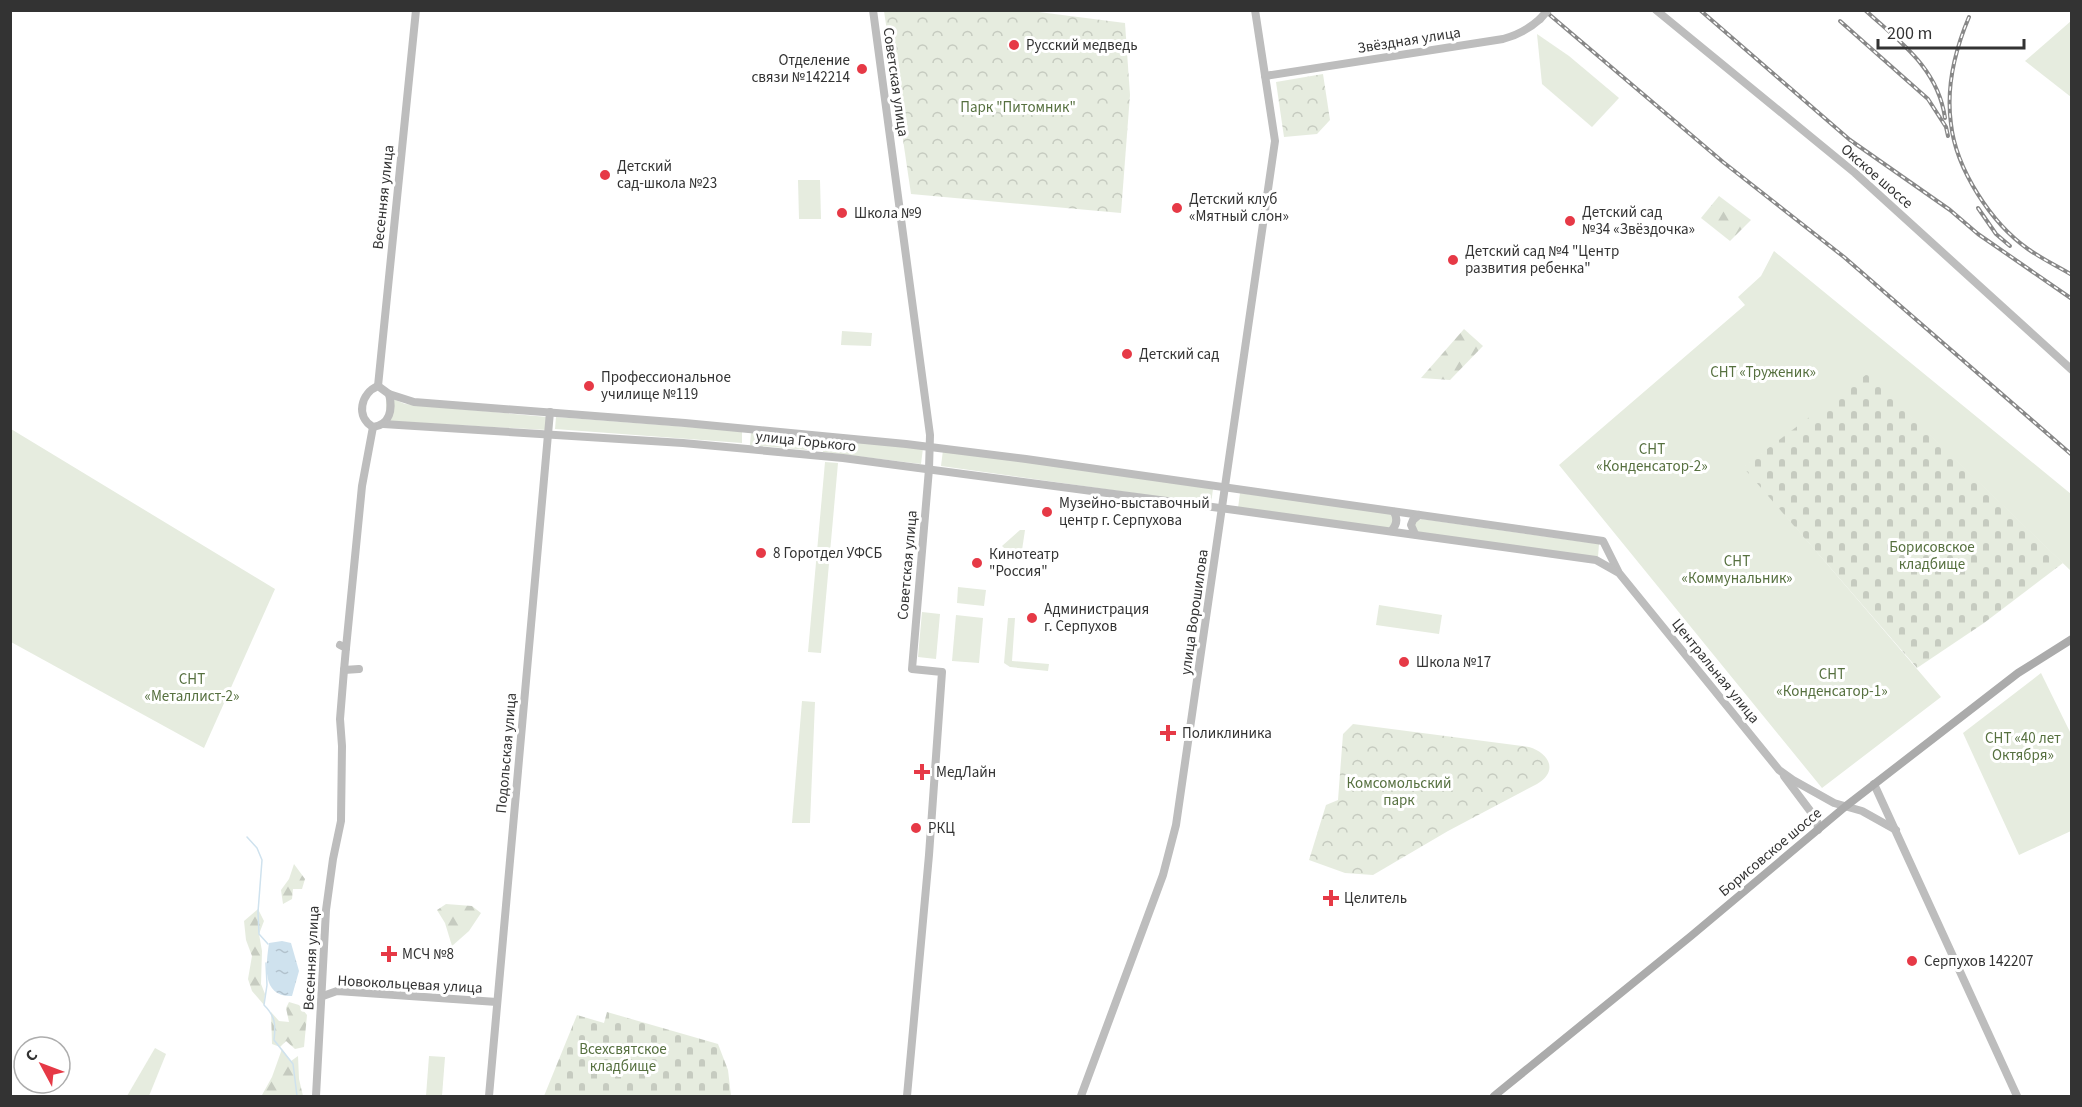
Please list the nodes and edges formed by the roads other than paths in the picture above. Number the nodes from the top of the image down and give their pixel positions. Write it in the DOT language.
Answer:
graph roads {
  1 [pos="416,10"];
  2 [pos="873,10"];
  3 [pos="1255,10"];
  4 [pos="1548,10"];
  5 [pos="1656,10"];
  6 [pos="1265,76"];
  7 [pos="2072,370"];
  8 [pos="378,386"];
  9 [pos="389,394"];
  10 [pos="550,412"];
  11 [pos="384,424"];
  12 [pos="373,427"];
  13 [pos="549,433"];
  14 [pos="930,447"];
  15 [pos="929,469"];
  16 [pos="1226,488"];
  17 [pos="1223,508"];
  18 [pos="1394,512"];
  19 [pos="1419,515"];
  20 [pos="1391,531"];
  21 [pos="1415,534"];
  22 [pos="1605,544"];
  23 [pos="1596,560"];
  24 [pos="1618,573"];
  25 [pos="2072,639"];
  26 [pos="359,669"];
  27 [pos="344,670"];
  28 [pos="1779,770"];
  29 [pos="1874,784"];
  30 [pos="1846,806"];
  31 [pos="1818,830"];
  32 [pos="1896,830"];
  33 [pos="322,996"];
  34 [pos="497,1002"];
  35 [pos="316,1096"];
  36 [pos="489,1096"];
  37 [pos="908,1096"];
  38 [pos="1081,1096"];
  39 [pos="1494,1096"];
  40 [pos="2017,1096"];
  1 -- 8 [label="street, Весенняя улица"];
  2 -- 14 [label="street, Советская улица"];
  3 -- 6 [label="street, улица Ворошилова"];
  4 -- 6 [label="street, Звёздная улица, bridge"];
  5 -- 7 [label="street, Окское шоссе"];
  6 -- 16 [label="street, улица Ворошилова"];
  8 -- 9 [label="street"];
  8 -- 12 [label="street"];
  9 -- 10 [label="street, улица Горького"];
  9 -- 11 [label="street"];
  10 -- 13 [label="street, Подольская улица"];
  10 -- 14 [label="street, улица Горького"];
  11 -- 12 [label="street"];
  11 -- 13 [label="street, улица Горького"];
  12 -- 27 [label="street, Весенняя улица"];
  13 -- 15 [label="street, улица Горького"];
  13 -- 34 [label="street, Подольская улица"];
  14 -- 15 [label="street, Советская улица"];
  14 -- 16 [label="street, улица Горького"];
  15 -- 17 [label="street, улица Горького"];
  15 -- 37 [label="street, Советская улица"];
  16 -- 17 [label="street, улица Ворошилова"];
  16 -- 18 [label="street"];
  17 -- 20 [label="street, Центральная улица"];
  17 -- 38 [label="street, улица Ворошилова"];
  18 -- 19 [label="street"];
  18 -- 20 [label="street"];
  19 -- 21 [label="street"];
  19 -- 22 [label="street"];
  20 -- 21 [label="street, Центральная улица"];
  21 -- 23 [label="street, Центральная улица"];
  22 -- 23 [label="street"];
  22 -- 24 [label="street"];
  23 -- 24 [label="street, Центральная улица"];
  24 -- 28 [label="street, Центральная улица"];
  25 -- 29 [label="main road, Борисовское шоссе"];
  26 -- 27 [label="street"];
  27 -- 33 [label="street, Весенняя улица"];
  28 -- 30 [label="street, Центральная улица"];
  28 -- 31 [label="street"];
  29 -- 30 [label="main road, Борисовское шоссе"];
  29 -- 32 [label="street"];
  30 -- 31 [label="main road, Борисовское шоссе"];
  30 -- 32 [label="street, Центральная улица"];
  31 -- 39 [label="main road, Борисовское шоссе"];
  32 -- 40 [label="street"];
  33 -- 34 [label="street, Новокольцевая улица"];
  33 -- 35 [label="street, Весенняя улица"];
  34 -- 36 [label="street, Подольская улица"];
}
